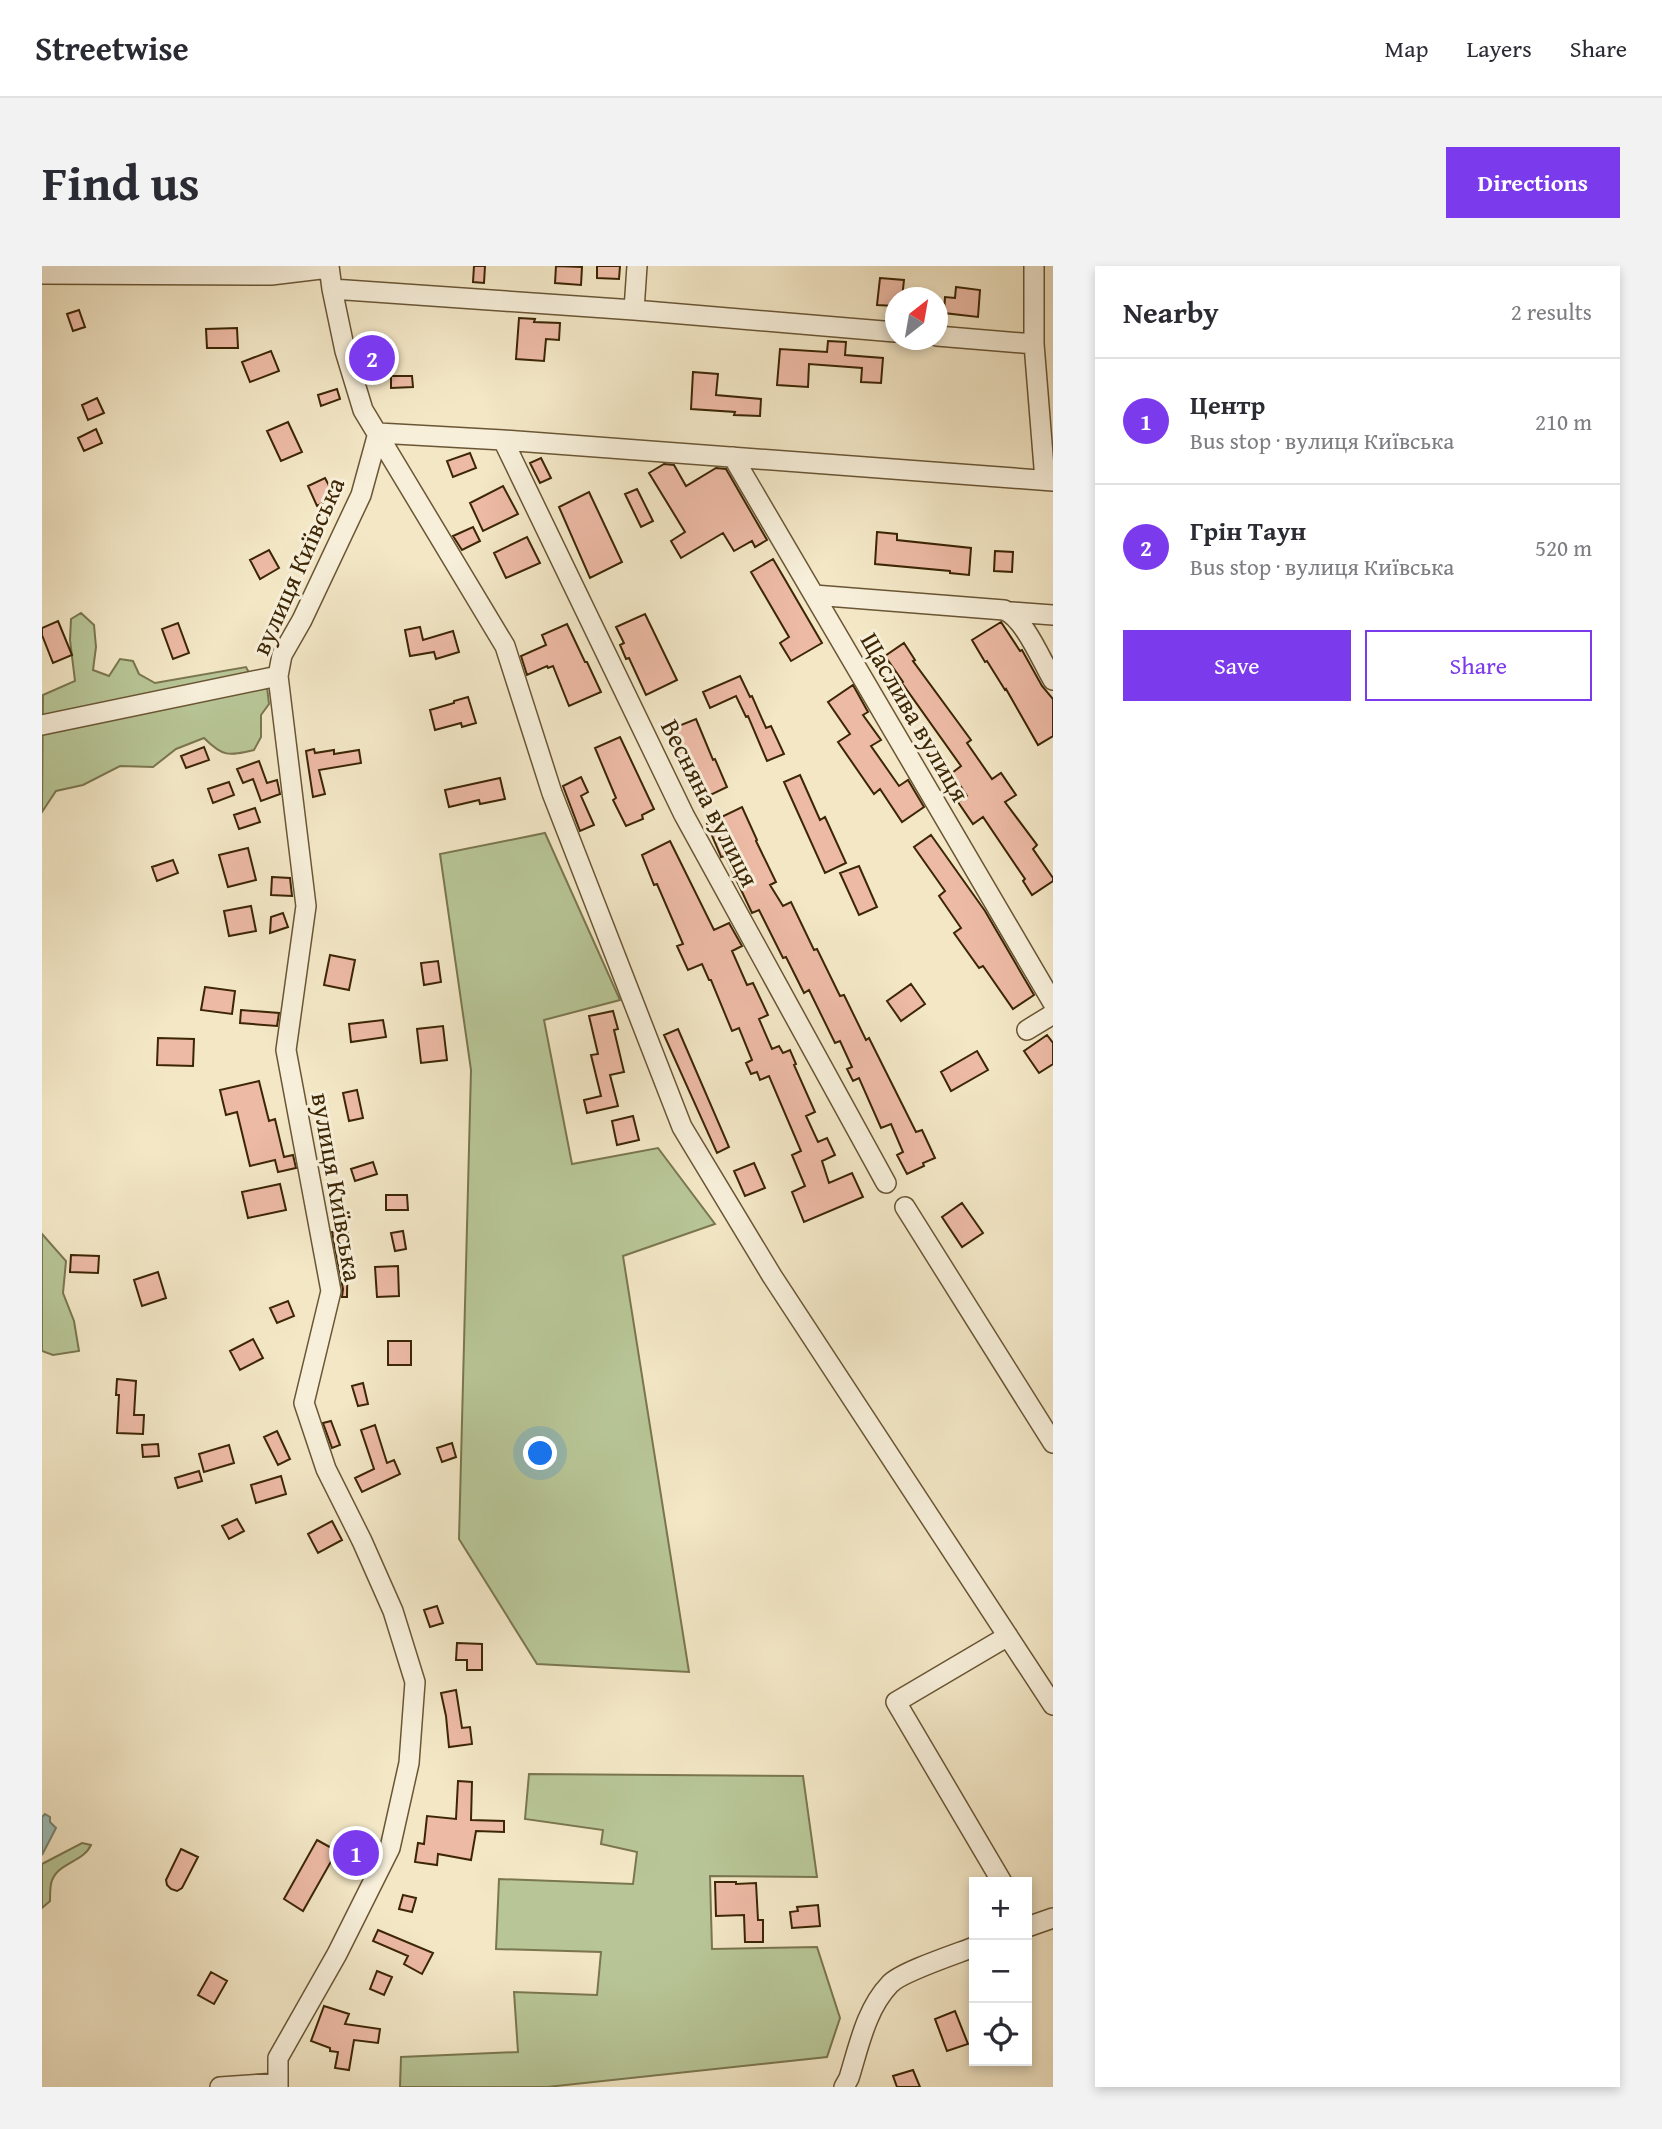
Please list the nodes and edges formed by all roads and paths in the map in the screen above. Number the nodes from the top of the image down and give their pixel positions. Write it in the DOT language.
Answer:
graph roads {
  1 [pos="637,266"];
  2 [pos="1034,266"];
  3 [pos="329,267"];
  4 [pos="42,274"];
  5 [pos="332,289"];
  6 [pos="634,310"];
  7 [pos="885,331"];
  8 [pos="948,337"];
  9 [pos="1034,344"];
  10 [pos="378,433"];
  11 [pos="503,440"];
  12 [pos="733,457"];
  13 [pos="1049,480"];
  14 [pos="814,595"];
  15 [pos="1012,612"];
  16 [pos="1053,615"];
  17 [pos="278,676"];
  18 [pos="1053,680"];
  19 [pos="42,725"];
  20 [pos="1053,1003"];
  21 [pos="1053,1014"];
  22 [pos="1027,1030"];
  23 [pos="886,1183"];
  24 [pos="905,1207"];
  25 [pos="1053,1443"];
  26 [pos="1008,1636"];
  27 [pos="1053,1705"];
  28 [pos="1000,1877"];
  29 [pos="1053,1918"];
  30 [pos="1032,1924"];
  31 [pos="969,1949"];
  32 [pos="278,2085"];
  33 [pos="220,2087"];
  34 [pos="844,2087"];
  1 -- 6 [label="street"];
  2 -- 9 [label="street"];
  3 -- 4 [label="street"];
  3 -- 5 [label="street"];
  5 -- 6 [label="street"];
  5 -- 10 [label="street"];
  6 -- 7 [label="street"];
  8 -- 9 [label="street"];
  9 -- 13 [label="street"];
  10 -- 11 [label="street"];
  10 -- 17 [label="street, вулиця Київська"];
  10 -- 26 [label="street"];
  11 -- 12 [label="street"];
  11 -- 23 [label="street, Весняна вулиця"];
  12 -- 13 [label="street"];
  12 -- 14 [label="street, Щаслива вулиця"];
  14 -- 15 [label="street"];
  14 -- 20 [label="street, Щаслива вулиця"];
  15 -- 16 [label="street"];
  15 -- 18 [label="street"];
  17 -- 19 [label="street"];
  17 -- 32 [label="street, вулиця Київська"];
  21 -- 22 [label="street"];
  24 -- 25 [label="street"];
  26 -- 27 [label="street"];
  26 -- 28 [label="street"];
  29 -- 30 [label="street"];
  31 -- 34 [label="street"];
  32 -- 33 [label="street"];
}
